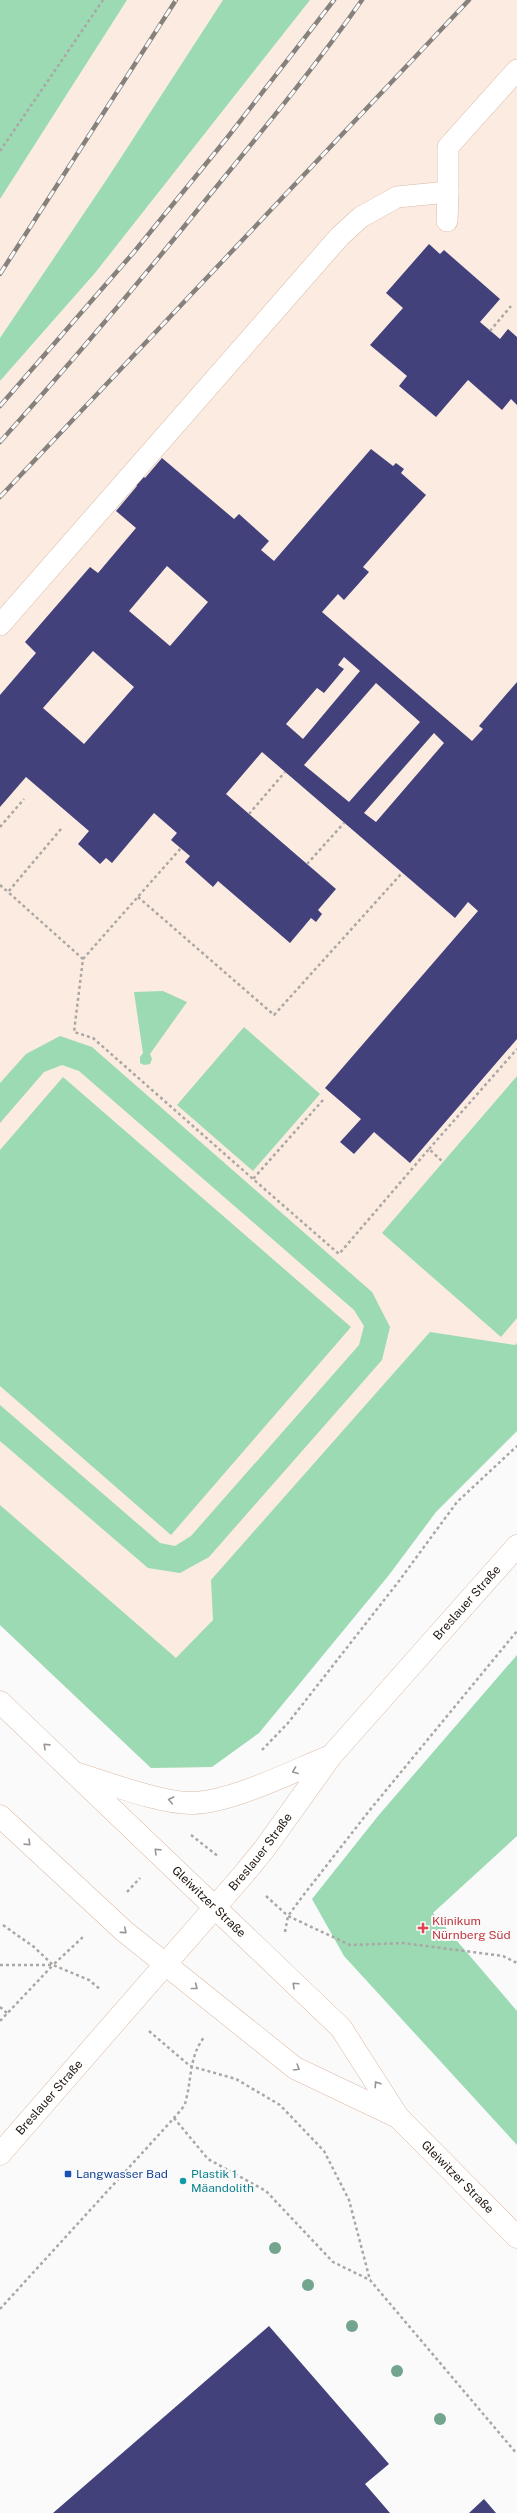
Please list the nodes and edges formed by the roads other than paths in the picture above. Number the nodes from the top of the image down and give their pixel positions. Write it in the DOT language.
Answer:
graph roads {
  1 [pos="517,70"];
  2 [pos="448,192"];
  3 [pos="448,222"];
  4 [pos="0,626"];
  5 [pos="517,1546"];
  6 [pos="0,1702"];
  7 [pos="331,1756"];
  8 [pos="75,1773"];
  9 [pos="0,1816"];
  10 [pos="215,1907"];
  11 [pos="164,1964"];
  12 [pos="398,2117"];
  13 [pos="0,2154"];
  14 [pos="517,2237"];
  1 -- 2 [label="lane"];
  2 -- 3 [label="lane"];
  2 -- 4 [label="lane"];
  5 -- 7 [label="main road, Breslauer Straße"];
  8 -- 6 [label="main road, Gleiwitzer Straße, one-way"];
  7 -- 8 [label="main road, one-way"];
  7 -- 10 [label="main road, Breslauer Straße"];
  10 -- 8 [label="main road, Gleiwitzer Straße, one-way"];
  9 -- 11 [label="main road, Gleiwitzer Straße, one-way"];
  10 -- 11 [label="main road, Breslauer Straße"];
  12 -- 10 [label="main road, Gleiwitzer Straße, one-way"];
  11 -- 12 [label="main road, Gleiwitzer Straße, one-way"];
  11 -- 13 [label="main road, Breslauer Straße"];
  12 -- 14 [label="main road, Gleiwitzer Straße"];
}
